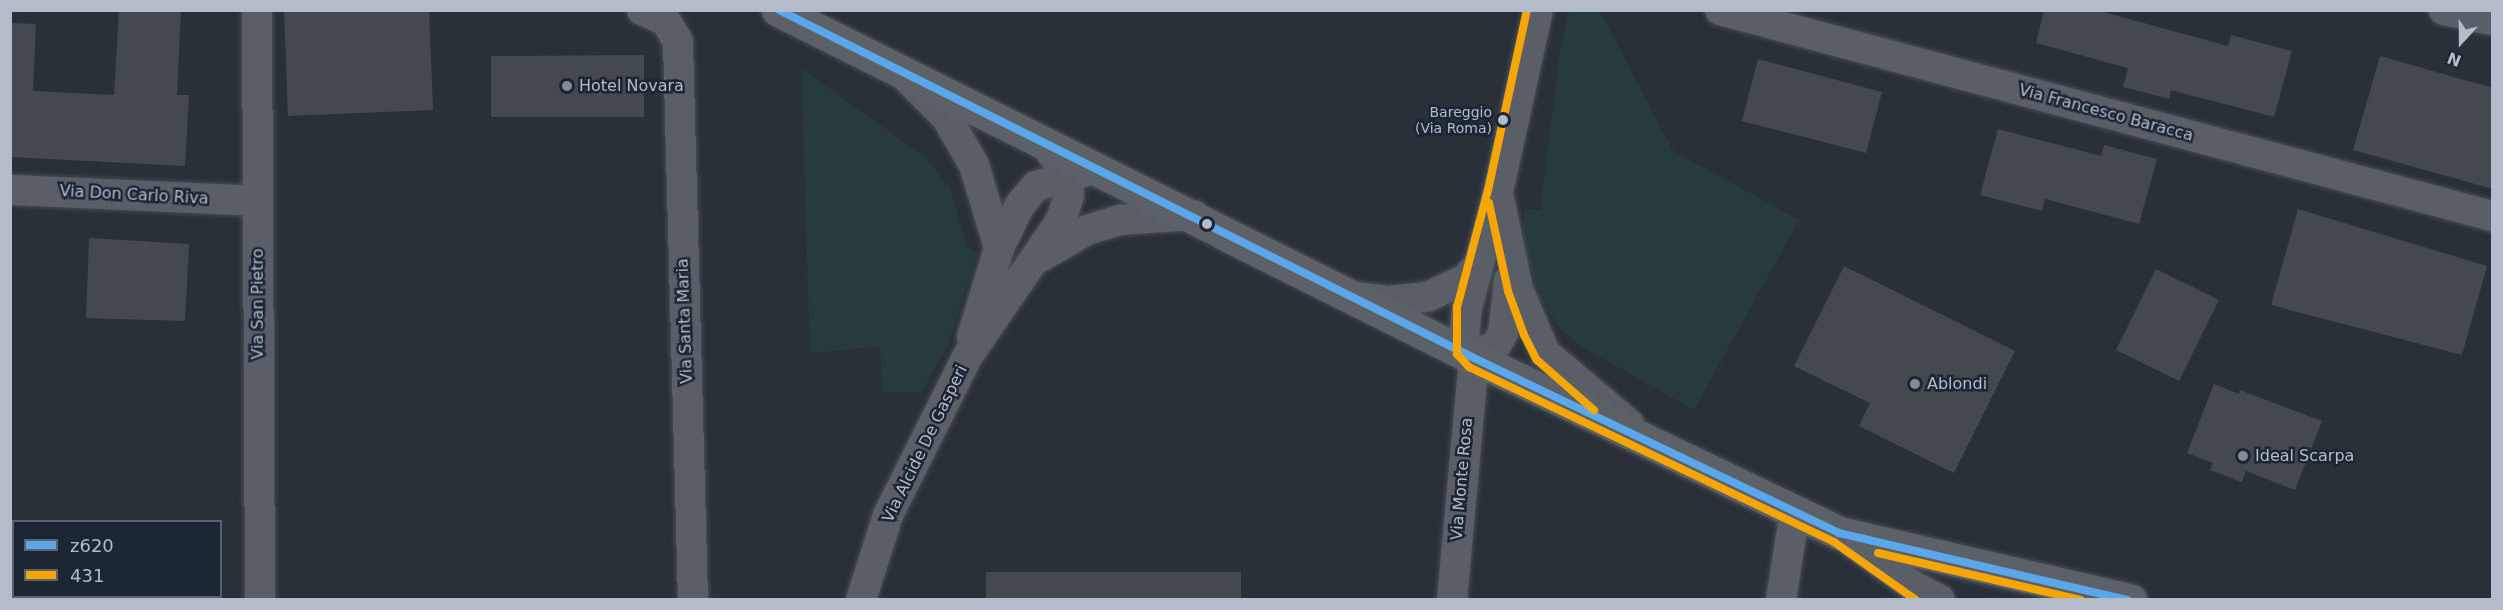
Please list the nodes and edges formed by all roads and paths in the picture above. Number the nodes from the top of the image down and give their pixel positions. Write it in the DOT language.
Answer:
graph roads {
  1 [pos="256,10"];
  2 [pos="642,10"];
  3 [pos="778,10"];
  4 [pos="1538,10"];
  5 [pos="1720,10"];
  6 [pos="2444,10"];
  7 [pos="2493,20"];
  8 [pos="901,71"];
  9 [pos="1045,142"];
  10 [pos="1102,170"];
  11 [pos="1067,175"];
  12 [pos="10,190"];
  13 [pos="1498,192"];
  14 [pos="258,201"];
  15 [pos="1194,215"];
  16 [pos="2493,216"];
  17 [pos="999,248"];
  18 [pos="1509,251"];
  19 [pos="1034,261"];
  20 [pos="1476,268"];
  21 [pos="1354,297"];
  22 [pos="967,357"];
  23 [pos="1474,358"];
  24 [pos="1646,439"];
  25 [pos="1795,511"];
  26 [pos="1839,533"];
  27 [pos="260,598"];
  28 [pos="693,600"];
  29 [pos="861,600"];
  30 [pos="1452,600"];
  31 [pos="1780,600"];
  32 [pos="1940,600"];
  33 [pos="2130,600"];
  1 -- 14 [label="street, Via San Pietro"];
  2 -- 28 [label="street, Via Santa Maria"];
  3 -- 8 [label="main road"];
  4 -- 13 [label="street"];
  5 -- 16 [label="street, Via Francesco Baracca"];
  6 -- 7 [label="street"];
  8 -- 9 [label="main road"];
  8 -- 17 [label="street"];
  9 -- 10 [label="main road"];
  9 -- 11 [label="street"];
  10 -- 11 [label="street, Via Alcide De Gasperi"];
  10 -- 15 [label="main road"];
  11 -- 17 [label="street, Via Alcide De Gasperi"];
  11 -- 19 [label="street, Via Alcide De Gasperi"];
  12 -- 14 [label="street, Via Don Carlo Riva"];
  13 -- 18 [label="street"];
  13 -- 20 [label="street"];
  14 -- 27 [label="street, Via San Pietro"];
  15 -- 19 [label="street, Via Alcide De Gasperi"];
  15 -- 21 [label="main road"];
  17 -- 22 [label="street, Via Alcide De Gasperi"];
  18 -- 23 [label="street"];
  18 -- 24 [label="street"];
  19 -- 22 [label="street, Via Alcide De Gasperi"];
  20 -- 21 [label="street"];
  20 -- 23 [label="street"];
  21 -- 23 [label="main road"];
  22 -- 29 [label="street, Via Alcide De Gasperi"];
  23 -- 24 [label="main road"];
  23 -- 30 [label="street, Via Monte Rosa"];
  24 -- 25 [label="main road"];
  25 -- 26 [label="main road"];
  25 -- 31 [label="street"];
  26 -- 32 [label="street"];
  26 -- 33 [label="main road"];
}
